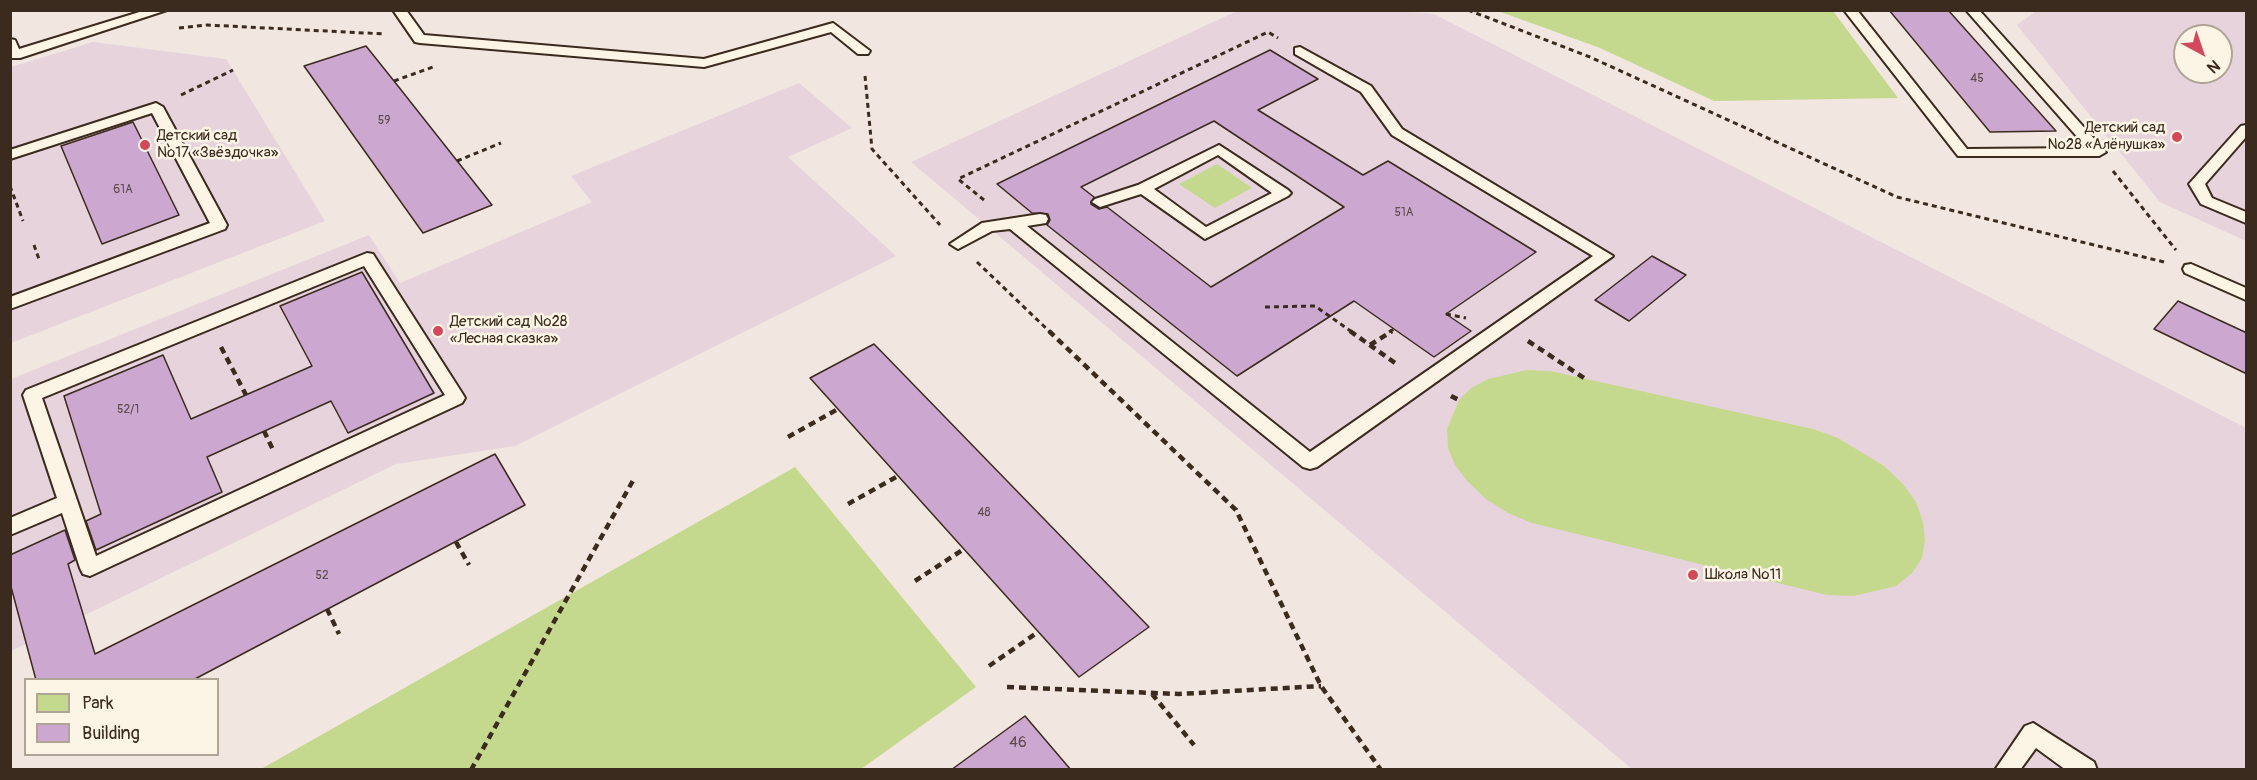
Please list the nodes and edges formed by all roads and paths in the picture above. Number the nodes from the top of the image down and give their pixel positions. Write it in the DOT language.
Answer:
graph roads {
  1 [pos="161,10"];
  2 [pos="399,10"];
  3 [pos="1468,10"];
  4 [pos="1850,10"];
  5 [pos="1972,10"];
  6 [pos="172,28"];
  7 [pos="417,36"];
  8 [pos="10,43"];
  9 [pos="863,51"];
  10 [pos="1300,51"];
  11 [pos="440,65"];
  12 [pos="233,70"];
  13 [pos="394,81"];
  14 [pos="156,107"];
  15 [pos="2247,129"];
  16 [pos="501,143"];
  17 [pos="2099,152"];
  18 [pos="10,154"];
  19 [pos="457,160"];
  20 [pos="10,186"];
  21 [pos="1143,188"];
  22 [pos="1100,202"];
  23 [pos="2247,218"];
  24 [pos="1040,219"];
  25 [pos="23,221"];
  26 [pos="1013,223"];
  27 [pos="957,244"];
  28 [pos="2191,269"];
  29 [pos="2247,294"];
  30 [pos="10,303"];
  31 [pos="1265,307"];
  32 [pos="208,323"];
  33 [pos="1394,329"];
  34 [pos="1370,345"];
  35 [pos="1423,383"];
  36 [pos="246,395"];
  37 [pos="838,409"];
  38 [pos="788,437"];
  39 [pos="898,476"];
  40 [pos="635,477"];
  41 [pos="69,501"];
  42 [pos="848,504"];
  43 [pos="10,527"];
  44 [pos="456,542"];
  45 [pos="964,549"];
  46 [pos="469,565"];
  47 [pos="915,581"];
  48 [pos="327,609"];
  49 [pos="1038,632"];
  50 [pos="339,634"];
  51 [pos="989,666"];
  52 [pos="1321,686"];
  53 [pos="1007,687"];
  54 [pos="1151,693"];
  55 [pos="1194,745"];
  56 [pos="471,770"];
  57 [pos="1381,770"];
  58 [pos="2006,770"];
  59 [pos="2086,770"];
  1 -- 8 [label="lane"];
  2 -- 7 [label="lane"];
  3 -- 28 [label="path"];
  4 -- 17 [label="lane"];
  5 -- 17 [label="lane"];
  6 -- 7 [label="path"];
  7 -- 9 [label="lane"];
  9 -- 27 [label="path"];
  10 -- 26 [label="path"];
  10 -- 35 [label="lane"];
  11 -- 13 [label="path"];
  12 -- 14 [label="path"];
  14 -- 18 [label="lane"];
  14 -- 30 [label="lane"];
  15 -- 23 [label="lane"];
  16 -- 19 [label="path"];
  17 -- 28 [label="path"];
  20 -- 25 [label="path"];
  21 -- 21 [label="lane"];
  21 -- 22 [label="lane"];
  24 -- 26 [label="lane"];
  26 -- 27 [label="lane"];
  26 -- 35 [label="lane"];
  27 -- 52 [label="path"];
  28 -- 29 [label="lane"];
  31 -- 34 [label="path"];
  32 -- 36 [label="path"];
  32 -- 41 [label="lane"];
  32 -- 41 [label="lane"];
  33 -- 34 [label="path"];
  34 -- 35 [label="path"];
  37 -- 38 [label="path"];
  39 -- 42 [label="path"];
  40 -- 56 [label="path"];
  41 -- 43 [label="lane"];
  44 -- 46 [label="path"];
  45 -- 47 [label="path"];
  48 -- 50 [label="path"];
  49 -- 51 [label="path"];
  52 -- 54 [label="path"];
  52 -- 57 [label="path"];
  53 -- 54 [label="path"];
  54 -- 55 [label="path"];
  58 -- 59 [label="lane"];
}
